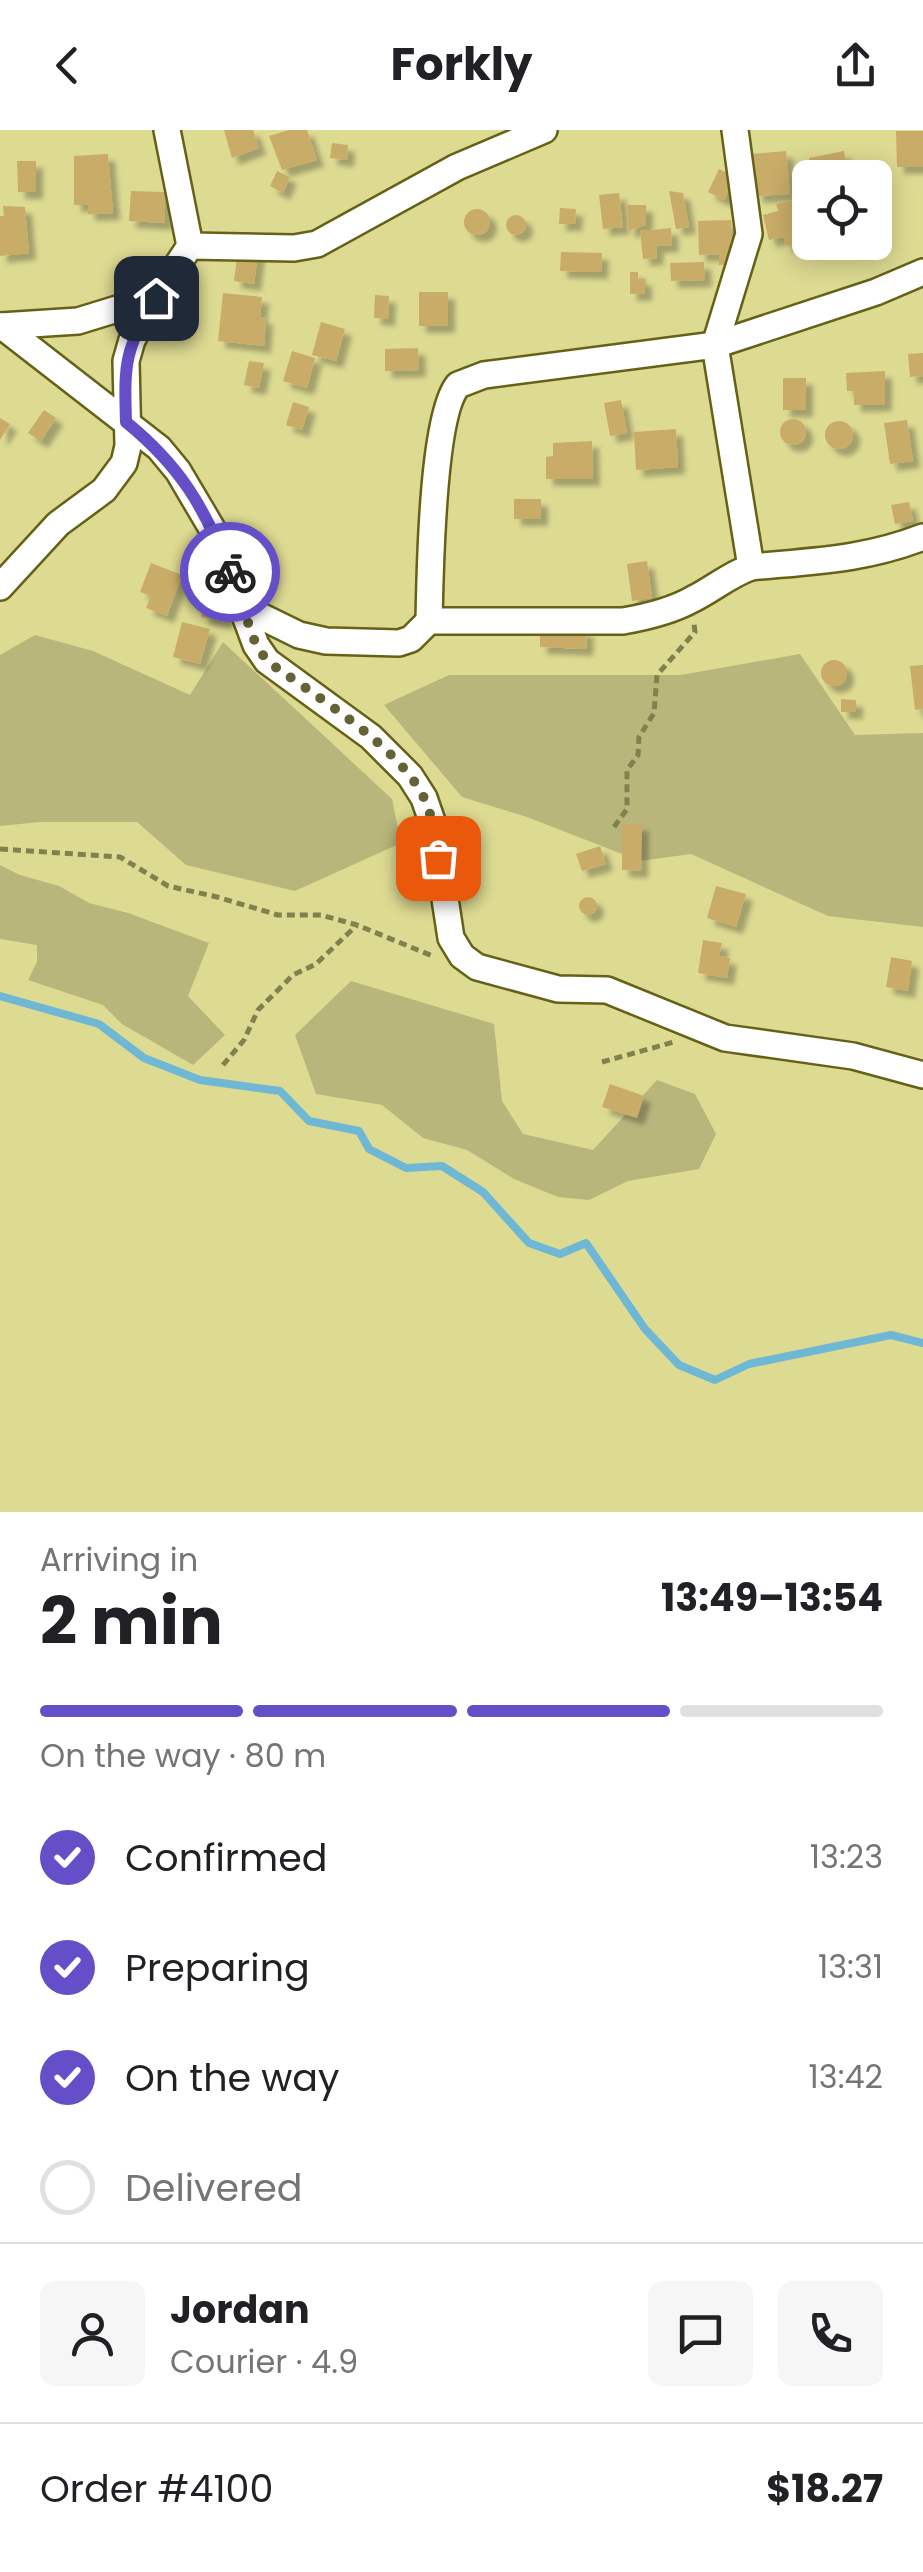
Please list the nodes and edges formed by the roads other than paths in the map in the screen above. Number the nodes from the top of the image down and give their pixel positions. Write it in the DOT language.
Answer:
graph roads {
  1 [pos="168,130"];
  2 [pos="544,130"];
  3 [pos="735,130"];
  4 [pos="190,246"];
  5 [pos="923,272"];
  6 [pos="156,298"];
  7 [pos="1,326"];
  8 [pos="715,345"];
  9 [pos="126,422"];
  10 [pos="923,537"];
  11 [pos="750,568"];
  12 [pos="0,587"];
  13 [pos="244,608"];
  14 [pos="429,622"];
  15 [pos="923,1075"];
  1 -- 4 [label="street"];
  2 -- 4 [label="street"];
  3 -- 8 [label="street"];
  4 -- 6 [label="street"];
  5 -- 8 [label="street"];
  6 -- 7 [label="street"];
  6 -- 9 [label="street"];
  7 -- 9 [label="street"];
  8 -- 11 [label="street"];
  8 -- 14 [label="street"];
  9 -- 12 [label="street"];
  9 -- 13 [label="street"];
  10 -- 11 [label="street"];
  11 -- 14 [label="street"];
  13 -- 14 [label="street"];
  13 -- 15 [label="street"];
}
